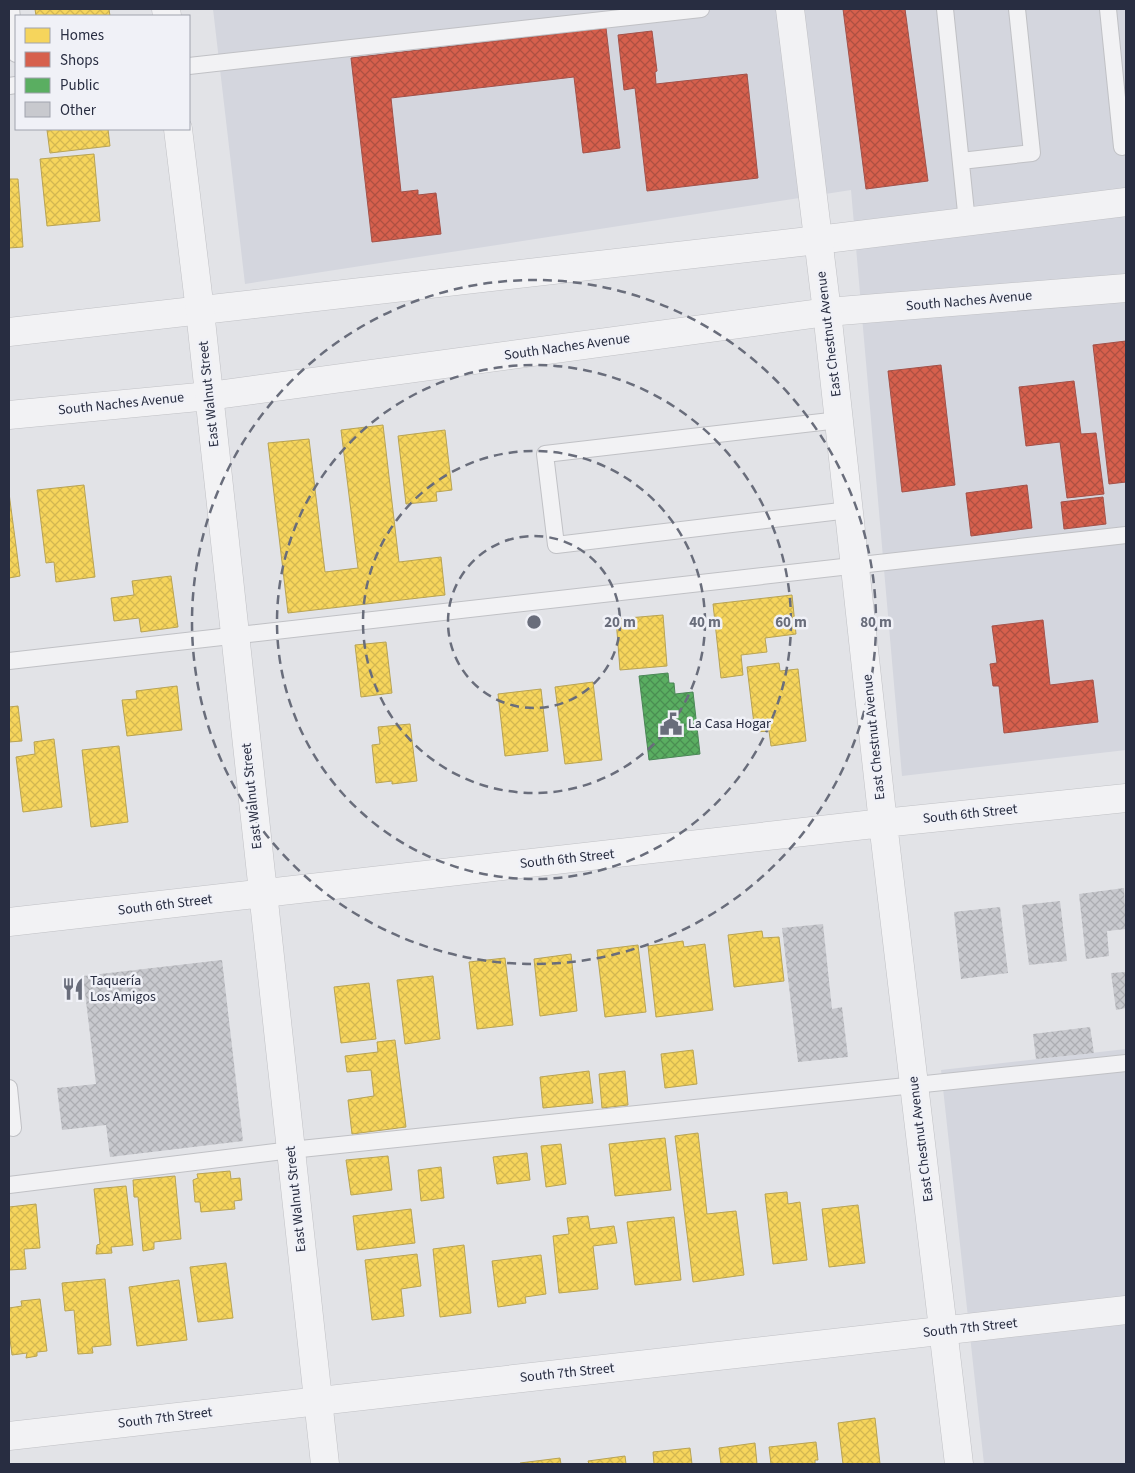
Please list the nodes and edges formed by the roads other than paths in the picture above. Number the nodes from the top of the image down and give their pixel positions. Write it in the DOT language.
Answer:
graph roads {
  1 [pos="11,9"];
  2 [pos="701,9"];
  3 [pos="790,9"];
  4 [pos="945,9"];
  5 [pos="1017,9"];
  6 [pos="1108,9"];
  7 [pos="15,45"];
  8 [pos="190,66"];
  9 [pos="178,130"];
  10 [pos="1122,147"];
  11 [pos="961,161"];
  12 [pos="1126,202"];
  13 [pos="968,222"];
  14 [pos="818,240"];
  15 [pos="1126,288"];
  16 [pos="200,311"];
  17 [pos="827,312"];
  18 [pos="9,332"];
  19 [pos="209,396"];
  20 [pos="9,415"];
  21 [pos="839,420"];
  22 [pos="849,510"];
  23 [pos="1126,535"];
  24 [pos="855,565"];
  25 [pos="234,636"];
  26 [pos="9,661"];
  27 [pos="1126,798"];
  28 [pos="884,823"];
  29 [pos="263,893"];
  30 [pos="9,922"];
  31 [pos="1126,1062"];
  32 [pos="914,1084"];
  33 [pos="9,1088"];
  34 [pos="13,1128"];
  35 [pos="291,1150"];
  36 [pos="9,1186"];
  37 [pos="1126,1310"];
  38 [pos="943,1331"];
  39 [pos="318,1400"];
  40 [pos="9,1436"];
  41 [pos="325,1464"];
  42 [pos="958,1464"];
  1 -- 7 [label="lane"];
  2 -- 8 [label="lane"];
  3 -- 14 [label="street, East Chestnut Avenue"];
  4 -- 11 [label="lane"];
  5 -- 11 [label="lane"];
  6 -- 10 [label="lane"];
  9 -- 16 [label="street, East Walnut Street"];
  11 -- 13 [label="lane"];
  12 -- 13 [label="street"];
  13 -- 14 [label="street"];
  14 -- 16 [label="street"];
  14 -- 17 [label="street, East Chestnut Avenue"];
  15 -- 17 [label="street, South Naches Avenue"];
  16 -- 18 [label="street"];
  16 -- 19 [label="street, East Walnut Street"];
  17 -- 19 [label="street, South Naches Avenue"];
  17 -- 21 [label="street, East Chestnut Avenue"];
  19 -- 20 [label="street, South Naches Avenue"];
  19 -- 25 [label="street, East Walnut Street"];
  21 -- 22 [label="street, East Chestnut Avenue"];
  21 -- 22 [label="lane"];
  22 -- 24 [label="street, East Chestnut Avenue"];
  23 -- 24 [label="lane"];
  24 -- 25 [label="lane"];
  24 -- 28 [label="street, East Chestnut Avenue"];
  25 -- 26 [label="lane"];
  25 -- 29 [label="street, East Walnut Street"];
  27 -- 28 [label="street, South 6th Street"];
  28 -- 29 [label="street, South 6th Street"];
  28 -- 32 [label="street, East Chestnut Avenue"];
  29 -- 30 [label="street, South 6th Street"];
  29 -- 35 [label="street, East Walnut Street"];
  31 -- 32 [label="lane"];
  32 -- 35 [label="lane"];
  32 -- 38 [label="street, East Chestnut Avenue"];
  33 -- 34 [label="lane"];
  35 -- 36 [label="lane"];
  35 -- 39 [label="street, East Walnut Street"];
  37 -- 38 [label="street, South 7th Street"];
  38 -- 39 [label="street, South 7th Street"];
  38 -- 42 [label="street, East Chestnut Avenue"];
  39 -- 40 [label="street, South 7th Street"];
  39 -- 41 [label="street, East Walnut Street"];
}
